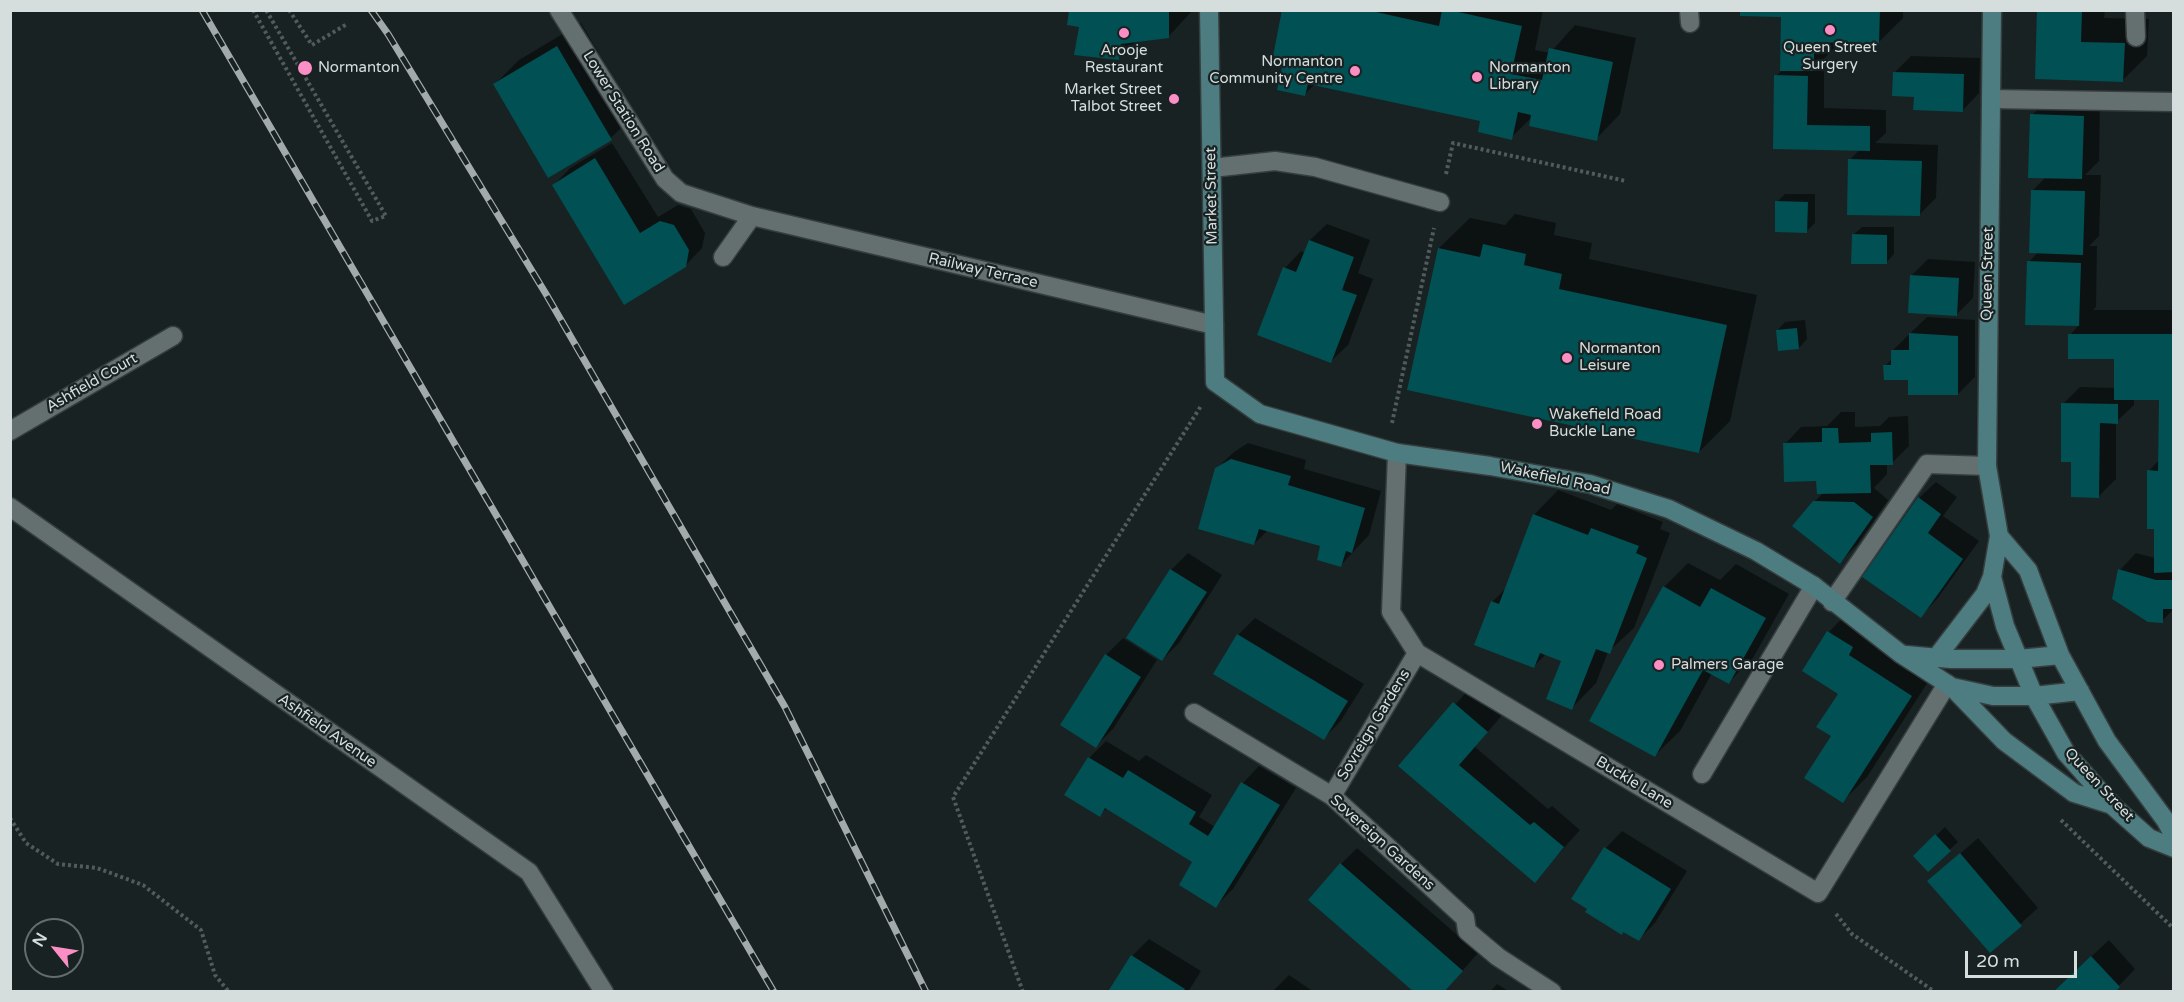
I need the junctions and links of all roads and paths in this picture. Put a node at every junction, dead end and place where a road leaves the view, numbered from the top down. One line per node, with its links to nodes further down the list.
1 (253, 10): 7 (path)
2 (289, 10): 8 (path)
3 (560, 10): 14 (street, Lower Station Road)
4 (1209, 10): 12 (street, Market Street)
5 (1992, 10): 10 (street, Queen Street)
6 (2135, 10): 9 (street)
7 (267, 11)
8 (347, 24)
9 (2136, 37)
10 (1990, 99): 11 (street); 23 (street, Queen Street)
11 (2174, 102)
12 (1212, 168): 15 (street); 18 (street, Market Street)
13 (1626, 181): 15 (path)
14 (698, 199): 16 (street, Railway Terrace)
15 (1440, 201): 22 (path)
16 (752, 216): 17 (street); 18 (street, Railway Terrace)
17 (723, 257)
18 (1214, 325): 20 (street, Market Street)
19 (173, 336): 21 (street, Ashfield Court)
20 (1215, 382): 22 (street, Wakefield Road); 49 (path)
21 (10, 431)
22 (1392, 451): 27 (street, Wakefield Road); 29 (street, Buckle Lane)
23 (1987, 466): 25 (street, Queen Street); 28 (street)
24 (10, 507): 48 (street, Ashfield Avenue)
25 (1998, 536): 26 (street, Queen Street); 31 (street, Queen Street)
26 (1992, 577): 32 (street); 33 (street, Queen Street)
27 (1814, 586): 28 (street, Wakefield Road); 38 (street)
28 (1832, 602): 30 (street, Wakefield Road)
29 (1417, 653): 39 (street, Sovreign Gardens); 45 (street, Buckle Lane)
30 (1901, 654): 32 (street); 34 (street, Wakefield Road)
31 (2060, 655): 33 (street); 35 (street, Queen Street)
32 (1936, 658): 33 (street)
33 (2019, 659): 36 (street, Queen Street)
34 (1950, 686): 36 (street, Wakefield Road); 40 (street, Wakefield Road); 45 (street)
35 (2080, 691): 36 (street, Wakefield Road); 43 (street, Queen Street)
36 (2034, 696): 40 (street, Queen Street)
37 (1194, 713): 39 (street, Sovereign Gardens)
38 (1702, 774)
39 (1332, 796): 50 (street, Sovereign Gardens)
40 (2113, 806): 44 (street, Queen Street)
41 (2058, 817): 46 (path)
42 (10, 818): 47 (path)
43 (2174, 836)
44 (2174, 848)
45 (1818, 893): 51 (path)
46 (2174, 929)
47 (229, 992)
48 (604, 992)
49 (1023, 992)
50 (1551, 992)
51 (1935, 992)

